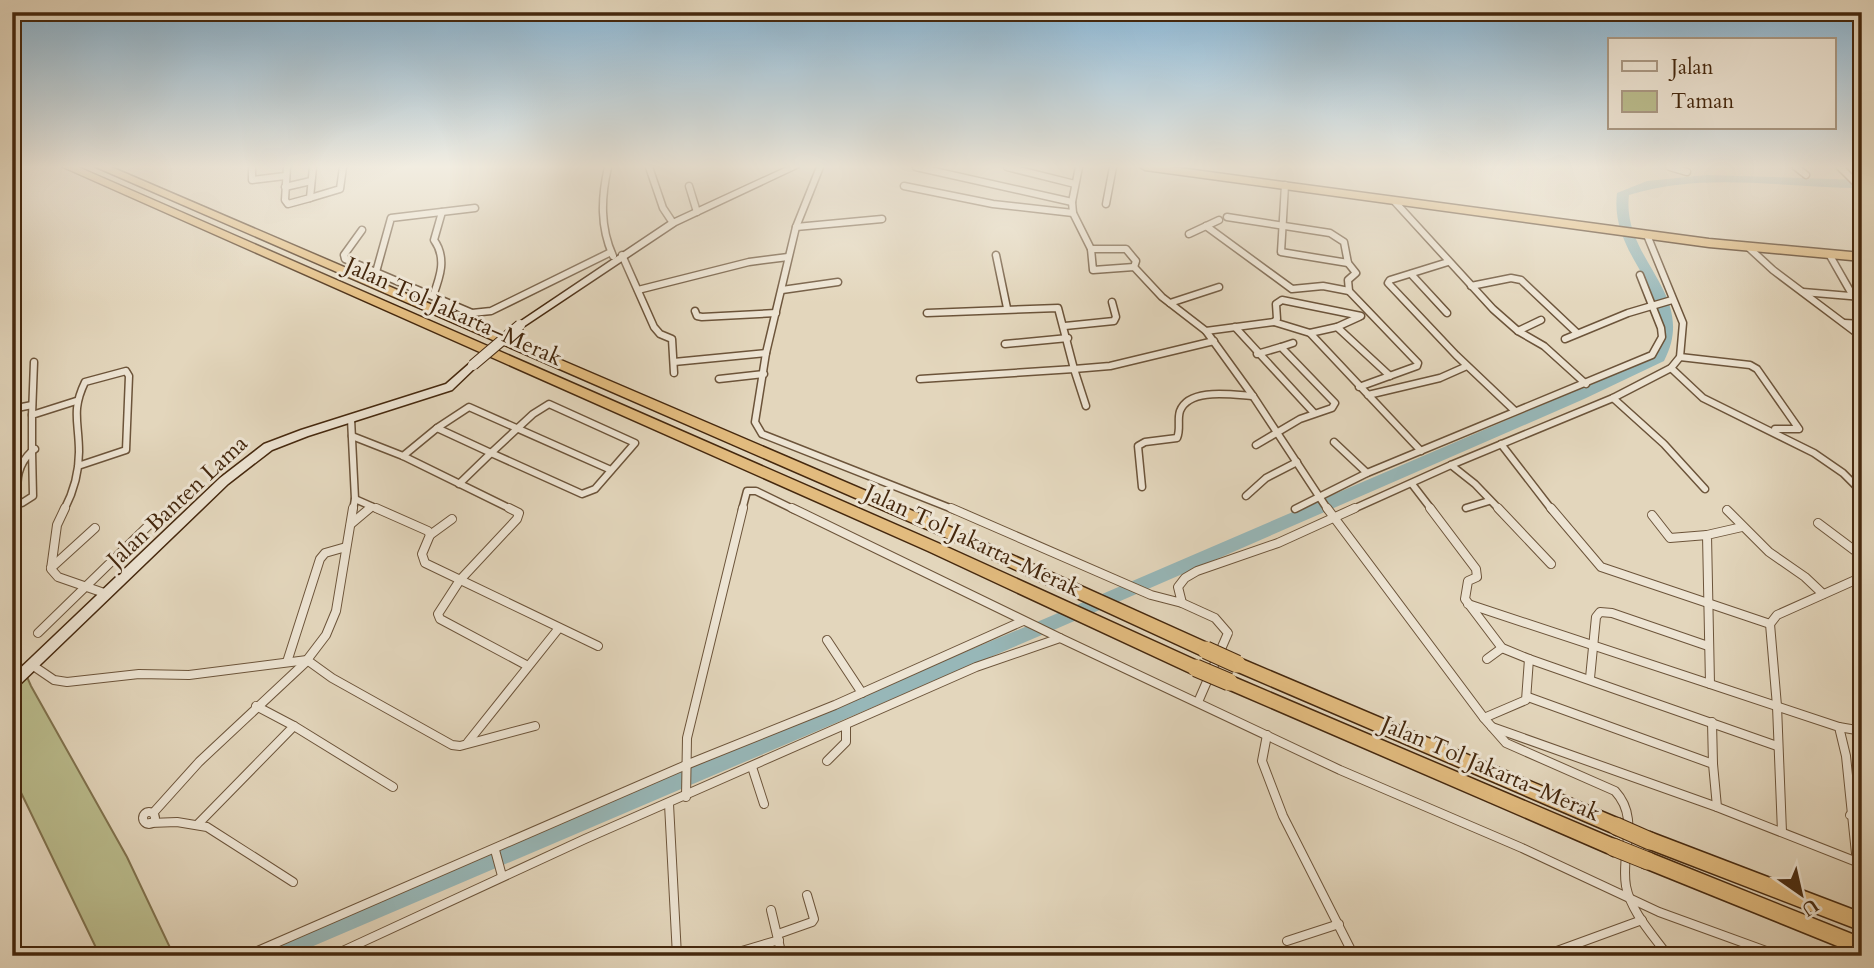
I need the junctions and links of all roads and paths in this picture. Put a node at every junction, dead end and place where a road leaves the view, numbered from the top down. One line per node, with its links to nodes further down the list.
1 (171, 212): 216 (highway, Jalan Tol Jakarta–Merak, bridge)
2 (206, 212): 212 (highway, Jalan Tol Jakarta–Merak, bridge)
3 (441, 212): 35 (street)
4 (442, 212): 46 (street)
5 (603, 212): 28 (street)
6 (666, 212): 17 (street)
7 (697, 212): 17 (main road, Jalan Banten Lama)
8 (802, 212): 20 (street)
9 (1066, 212): 13 (street)
10 (1282, 212): 18 (street)
11 (1404, 212): 31 (street)
12 (1472, 212): 23 (highway)
13 (1073, 213): 25 (street)
14 (1227, 217): 18 (street)
15 (882, 219): 20 (street)
16 (1219, 220): 19 (street)
17 (673, 223): 28 (main road, Jalan Banten Lama)
18 (1281, 223): 32 (street); 32 (street)
19 (1206, 226): 22 (street); 44 (street)
20 (796, 227): 29 (street)
21 (362, 230): 35 (street)
22 (1189, 234)
23 (1646, 235): 24 (highway); 49 (street)
24 (1748, 247): 26 (highway); 45 (street)
25 (1091, 249): 33 (street); 34 (street)
26 (1829, 254): 30 (highway); 47 (street)
27 (996, 255): 53 (street)
28 (616, 256): 42 (street); 46 (street); 103 (main road, Jalan Banten Lama, bridge)
29 (788, 257): 42 (street); 43 (street)
30 (1862, 257)
31 (1448, 262): 36 (street); 40 (street)
32 (1348, 263): 44 (street)
33 (1134, 267): 34 (street); 51 (street)
34 (1093, 270): 38 (street)
35 (376, 272): 46 (street)
36 (1411, 274): 57 (street); 83 (street)
37 (1640, 275): 52 (street)
38 (1095, 279)
39 (838, 282): 43 (street)
40 (1471, 286): 68 (street); 69 (street)
41 (1219, 287): 51 (street)
42 (638, 290): 82 (street)
43 (782, 290): 55 (street)
44 (1349, 291): 58 (street)
45 (1802, 292): 47 (street); 62 (street)
46 (433, 296)
47 (1853, 296): 48 (street)
48 (1862, 297)
49 (1670, 301): 52 (street); 80 (street)
50 (1112, 302): 64 (street)
51 (1170, 303): 67 (street)
52 (1657, 306): 69 (street); 91 (street)
53 (1007, 308): 56 (street); 64 (street)
54 (695, 311): 55 (street)
55 (776, 313): 78 (street)
56 (927, 313)
57 (1447, 313)
58 (1370, 314): 59 (street); 88 (street)
59 (1361, 316): 61 (street); 66 (street)
60 (1542, 320): 68 (street)
61 (1274, 322): 65 (street); 70 (street)
62 (1843, 323): 63 (street); 71 (street)
63 (1862, 324)
64 (1065, 326): 72 (street)
65 (1235, 327): 67 (street); 79 (street)
66 (1337, 327): 70 (street); 88 (street)
67 (1206, 331): 74 (street)
68 (1518, 331): 91 (street)
69 (1577, 332): 73 (street)
70 (1310, 333): 92 (street)
71 (1862, 337)
72 (1068, 338): 76 (street); 85 (street)
73 (1564, 339)
74 (1214, 341): 85 (street); 94 (street)
75 (1293, 342): 77 (street)
76 (1004, 344)
77 (1281, 346): 79 (street); 101 (street)
78 (766, 353): 82 (street); 87 (street)
79 (1257, 354): 101 (street)
80 (1680, 357): 84 (street); 106 (street)
81 (34, 362): 97 (street)
82 (674, 362): 86 (street)
83 (1467, 366): 93 (street); 100 (street)
84 (1671, 368): 95 (street); 106 (street)
85 (1074, 369): 90 (street); 98 (street)
86 (674, 373)
87 (764, 374): 89 (street); 154 (street)
88 (1390, 376): 92 (street)
89 (719, 379)
90 (920, 379)
91 (1586, 384): 100 (street)
92 (1359, 387): 93 (street)
93 (1368, 395): 113 (street)
94 (1253, 396): 107 (street); 123 (street)
95 (1613, 398): 110 (street); 124 (street)
96 (76, 401): 102 (street); 118 (street); 118 (street)
97 (32, 405): 99 (street); 102 (street)
98 (1086, 406)
99 (12, 409)
100 (1515, 411): 113 (street)
101 (1314, 413): 107 (street)
102 (32, 415): 112 (street)
103 (351, 419): 108 (street); 151 (main road, Jalan Banten Lama)
104 (517, 427): 105 (street); 114 (street); 119 (street); 119 (street)
105 (437, 428): 114 (street); 115 (street)
106 (1765, 428): 125 (street)
107 (1277, 435): 111 (street); 116 (street)
108 (352, 436): 115 (street); 127 (street)
109 (1334, 442): 120 (street)
110 (1502, 444): 117 (street); 153 (street)
111 (1256, 445)
112 (34, 449): 112 (street)
113 (1422, 451): 120 (street)
114 (491, 454): 119 (street); 121 (street)
115 (403, 456): 121 (street)
116 (1297, 462): 126 (street); 128 (street)
117 (1451, 465): 122 (street); 129 (street)
118 (78, 466): 147 (street)
119 (611, 470)
120 (1367, 473): 128 (street)
121 (459, 484): 149 (street)
122 (1412, 484): 134 (street); 155 (street)
123 (1142, 487)
124 (1704, 489)
125 (1862, 492)
126 (1246, 496)
127 (355, 499): 130 (street); 139 (street)
128 (1320, 499): 132 (street); 134 (street)
129 (1489, 501): 131 (street); 146 (street)
130 (372, 507): 139 (street); 142 (street)
131 (1466, 508)
132 (1295, 509)
133 (1727, 510): 140 (street)
134 (1333, 515): 154 (street); 180 (street)
135 (1652, 515): 143 (street)
136 (452, 519): 142 (street)
137 (1818, 523): 145 (street)
138 (149, 525): 150 (street)
139 (350, 525): 144 (street)
140 (1742, 527): 143 (street); 152 (street)
141 (95, 528): 147 (street)
142 (430, 535): 149 (street)
143 (1707, 535): 153 (street)
144 (346, 547): 168 (street); 169 (street)
145 (1862, 556)
146 (1551, 564)
147 (51, 569): 150 (street)
148 (1862, 577): 152 (street)
149 (460, 580): 158 (street); 171 (street)
150 (87, 587): 151 (street); 159 (street)
151 (107, 594): 170 (main road, Jalan Banten Lama)
152 (1823, 594): 157 (street)
153 (1707, 602): 157 (street); 164 (street)
154 (1182, 603): 177 (street)
155 (1468, 604): 162 (street); 165 (street)
156 (1028, 623): 160 (street); 175 (street); 193 (street)
157 (1770, 624): 179 (street)
158 (559, 628): 163 (street); 171 (street)
159 (38, 633)
160 (1057, 636): 177 (street); 184 (street)
161 (827, 640): 175 (street)
162 (1592, 643): 164 (street); 172 (street); 174 (street)
163 (598, 646)
164 (1708, 646): 174 (street)
165 (1502, 648): 166 (street); 167 (street)
166 (1487, 659)
167 (1530, 659): 172 (street); 176 (street)
168 (307, 660): 169 (street); 178 (street); 189 (street)
169 (287, 662): 170 (street)
170 (32, 665): 173 (main road, Jalan Banten Lama)
171 (528, 666): 189 (street)
172 (1590, 678): 181 (street)
173 (12, 684)
174 (1710, 684): 179 (street)
175 (862, 693): 193 (street)
176 (1528, 697): 180 (street); 192 (street)
177 (1198, 702): 188 (street)
178 (256, 706): 182 (street); 202 (street)
179 (1777, 706): 186 (street); 190 (street)
180 (1485, 718): 185 (street)
181 (1712, 722): 190 (street); 192 (street)
182 (294, 726): 195 (street); 202 (street)
183 (534, 726): 189 (street)
184 (846, 727): 191 (street); 194 (street)
185 (1492, 727): 199 (street); 209 (street)
186 (1839, 727): 187 (street); 200 (street)
187 (1862, 731)
188 (1267, 735): 209 (street); 213 (street)
189 (467, 743)
190 (1777, 746): 203 (street)
191 (827, 761)
192 (1713, 764): 199 (street)
193 (686, 765): 196 (street); 204 (street)
194 (752, 766): 196 (street); 198 (street)
195 (393, 787)
196 (686, 794): 197 (street)
197 (669, 804): 206 (street); 220 (street)
198 (764, 804)
199 (1717, 807): 203 (street)
200 (1850, 815): 201 (street); 205 (street)
201 (1862, 819)
202 (198, 824): 207 (street)
203 (1782, 832): 205 (street)
204 (495, 852): 206 (street); 218 (street)
205 (1859, 864)
206 (501, 873): 219 (street)
207 (293, 882)
208 (807, 895): 214 (street)
209 (1630, 898): 211 (street); 225 (street)
210 (771, 910): 214 (street)
211 (1642, 920): 217 (street); 224 (street)
212 (1862, 922)
213 (1339, 924): 215 (street); 223 (street)
214 (778, 937): 221 (street); 222 (street)
215 (1287, 940)
216 (1862, 947)
217 (1557, 951)
218 (246, 956)
219 (332, 956)
220 (677, 956)
221 (725, 956)
222 (782, 956)
223 (1354, 956)
224 (1668, 956)
225 (1780, 956)

